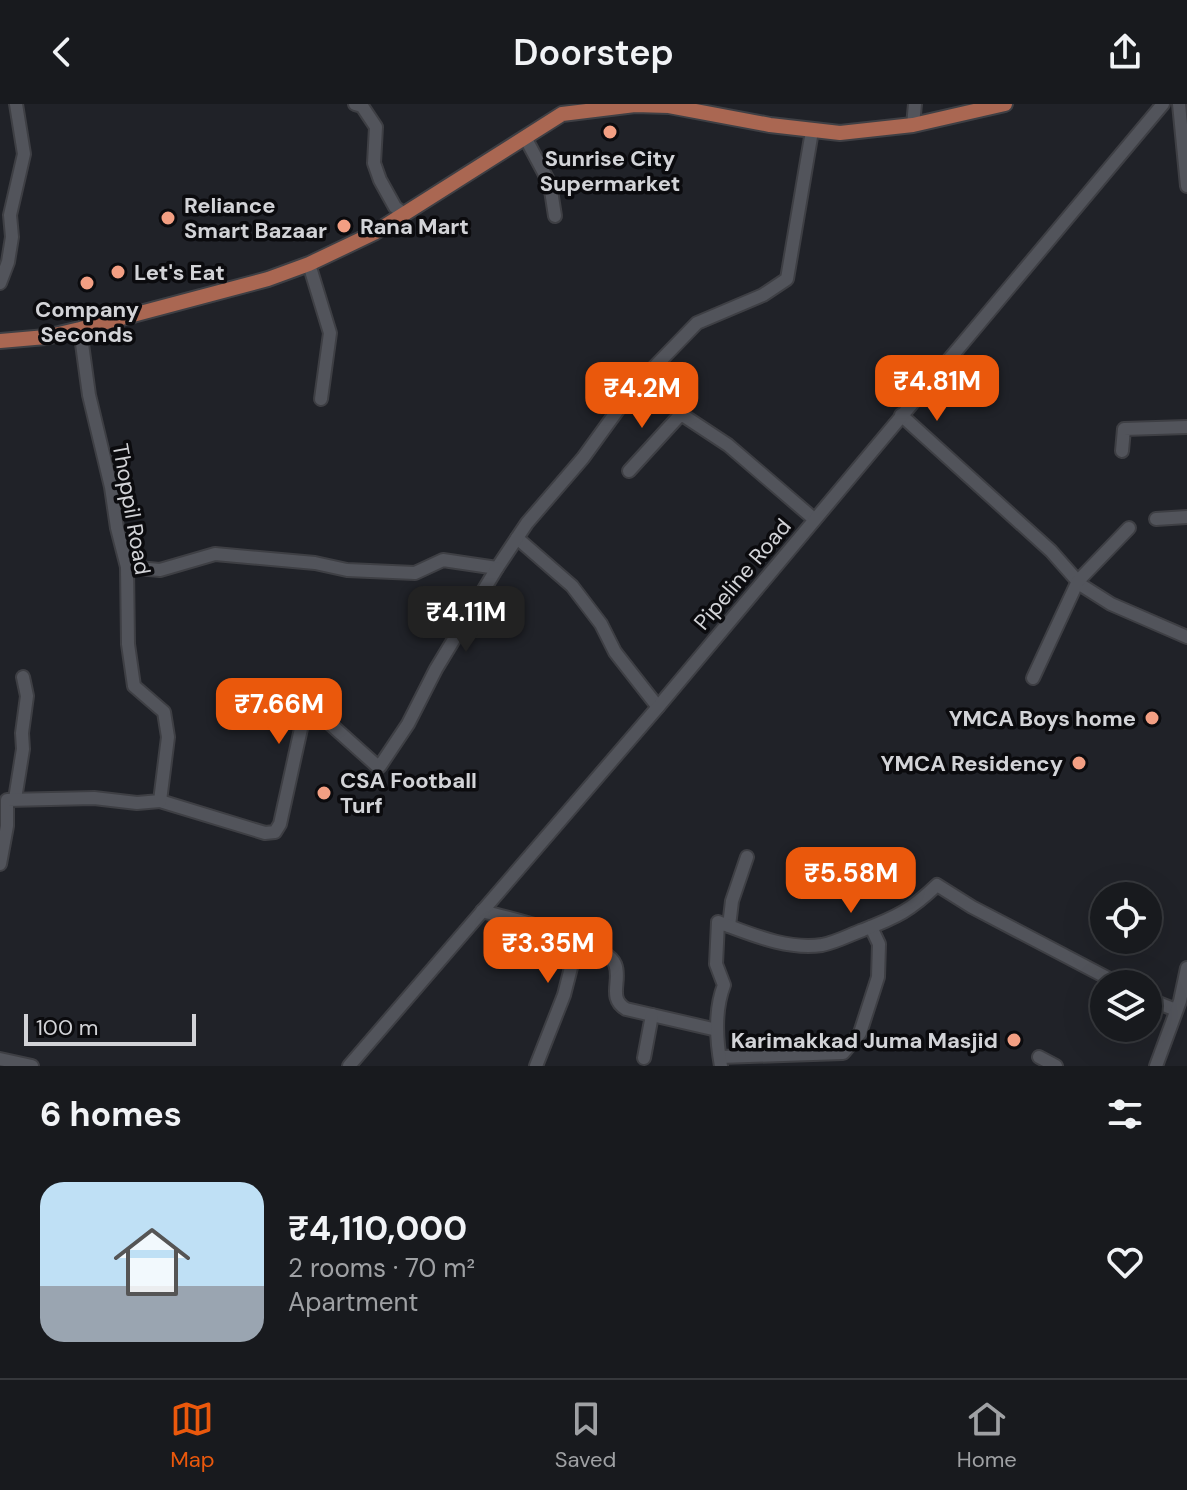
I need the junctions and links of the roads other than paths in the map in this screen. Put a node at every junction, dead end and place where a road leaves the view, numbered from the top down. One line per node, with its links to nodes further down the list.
1 (16, 104): 8 (street); 17 (street)
2 (355, 104): 14 (street)
3 (915, 104): 10 (street)
4 (1005, 104): 10 (main road)
5 (1163, 104): 21 (street, Pipeline Road)
6 (1179, 104): 13 (street)
7 (669, 105): 9 (main road); 11 (main road)
8 (0, 106)
9 (570, 108): 12 (main road)
10 (913, 125): 11 (main road)
11 (812, 131): 29 (street)
12 (526, 139): 14 (main road); 15 (street)
13 (1187, 186)
14 (404, 214): 16 (main road)
15 (555, 216)
16 (309, 264): 18 (main road); 20 (street)
17 (0, 283)
18 (80, 329): 19 (main road); 30 (street, Thoppil Road)
19 (0, 341)
20 (321, 399)
21 (901, 415): 26 (street, Pipeline Road); 32 (street)
22 (1187, 427): 23 (street)
23 (1122, 451)
24 (629, 471): 26 (street)
25 (1187, 517): 27 (street)
26 (814, 519): 36 (street, Pipeline Road)
27 (1156, 519)
28 (1129, 528): 32 (street)
29 (517, 538): 31 (street); 36 (street)
30 (127, 567): 31 (street); 38 (street, Thoppil Road)
31 (497, 568): 38 (street)
32 (1078, 581): 33 (street); 35 (street)
33 (1187, 637)
34 (23, 677): 37 (street)
35 (1033, 678)
36 (658, 707): 42 (street, Pipeline Road)
37 (15, 799): 38 (street); 39 (street)
38 (160, 801)
39 (3, 826): 41 (street)
40 (747, 857): 43 (street)
41 (0, 864)
42 (482, 911): 45 (street); 56 (street, Pipeline Road)
43 (729, 926): 44 (street); 50 (street)
44 (871, 927): 47 (street); 54 (street)
45 (578, 940): 49 (street); 57 (street)
46 (1187, 968): 48 (street)
47 (1092, 970)
48 (1181, 1004): 59 (street)
49 (652, 1015): 50 (street); 52 (street)
50 (717, 1030): 54 (street)
51 (1039, 1057): 58 (street)
52 (644, 1058)
53 (0, 1059): 55 (street)
54 (720, 1062)
55 (32, 1066)
56 (349, 1066)
57 (536, 1066)
58 (1056, 1066)
59 (1156, 1066)

